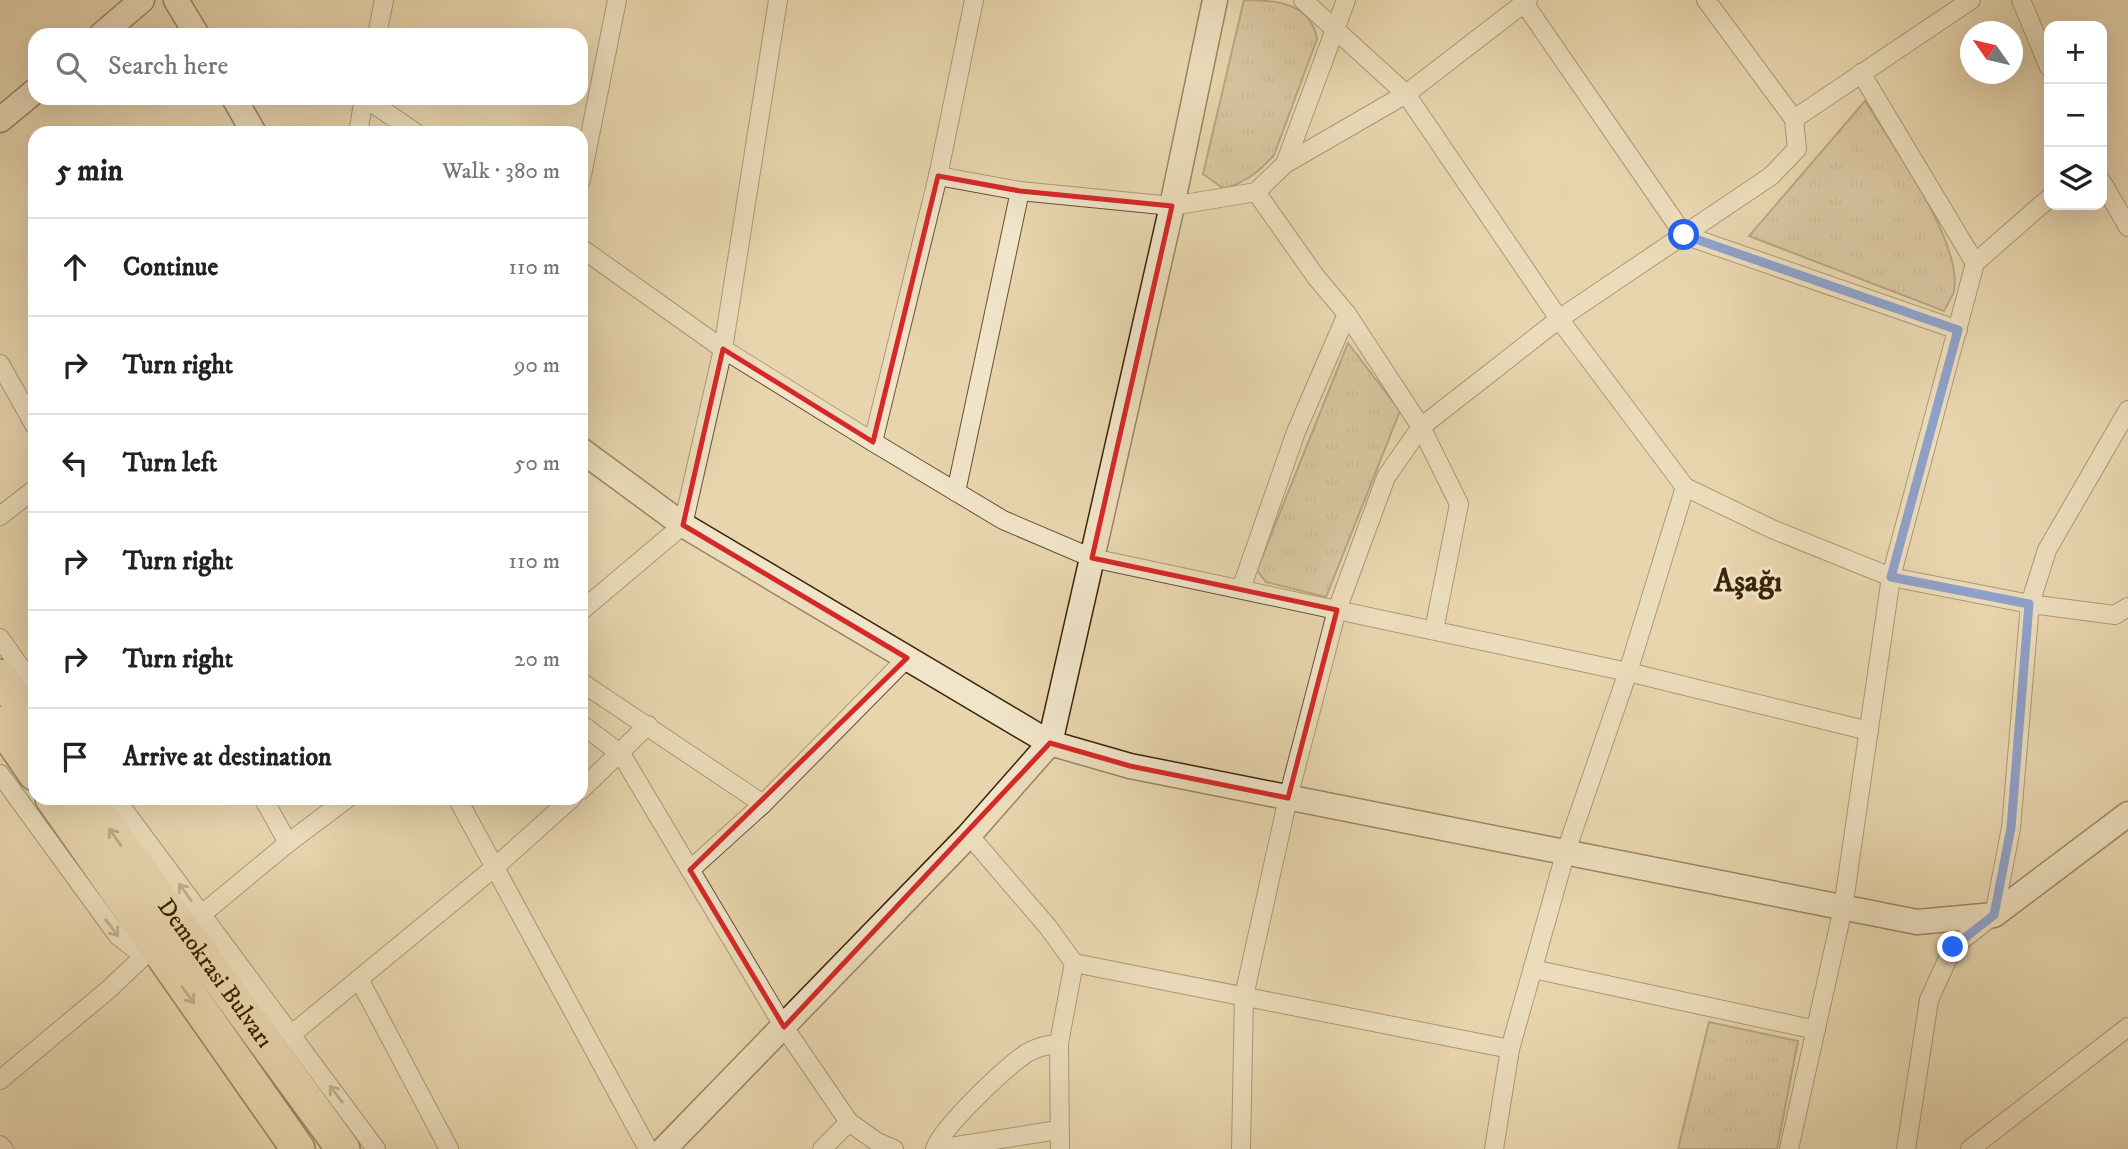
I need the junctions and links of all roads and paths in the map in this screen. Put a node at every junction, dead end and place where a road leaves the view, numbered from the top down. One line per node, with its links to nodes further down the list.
1 (142, 0): 14 (street)
2 (176, 0): 15 (street)
3 (384, 0): 16 (street)
4 (617, 0): 20 (street)
5 (778, 0): 46 (street)
6 (974, 0): 33 (street)
7 (1215, 0): 38 (street)
8 (1303, 0): 17 (street)
9 (1346, 0): 17 (street)
10 (1706, 0): 26 (street)
11 (1971, 0): 19 (street)
12 (2021, 0): 18 (street)
13 (1526, 1): 21 (street); 40 (street)
14 (109, 28)
15 (193, 28)
16 (378, 28)
17 (1335, 28): 21 (street); 32 (street)
18 (2044, 55)
19 (1861, 73): 26 (street); 42 (street)
20 (590, 90): 31 (street)
21 (1406, 94): 32 (street); 44 (street)
22 (28, 96): 27 (street)
23 (238, 105): 28 (street)
24 (364, 105): 29 (street)
25 (375, 105): 30 (street)
26 (1794, 118): 40 (street)
27 (0, 120)
28 (250, 126)
29 (359, 126)
30 (406, 126)
31 (586, 126)
32 (1285, 164): 36 (street)
33 (938, 176): 34 (street); 51 (street)
34 (1020, 191): 38 (street); 54 (street)
35 (2107, 191): 39 (street)
36 (1256, 192): 38 (street); 43 (street)
37 (2044, 202): 42 (street)
38 (1172, 206): 58 (street)
39 (2128, 227)
40 (1684, 235): 44 (street); 45 (street)
41 (588, 253): 46 (street)
42 (1975, 263): 45 (street)
43 (1347, 314): 50 (street); 60 (street)
44 (1559, 319): 50 (street); 53 (street)
45 (1958, 330): 59 (street)
46 (723, 349): 51 (street); 57 (street)
47 (0, 364): 49 (street)
48 (2128, 410): 61 (street)
49 (28, 414)
50 (1421, 427): 64 (street); 65 (street)
51 (873, 442): 54 (street)
52 (588, 455): 57 (street)
53 (1685, 487): 59 (street); 68 (street)
54 (956, 492): 58 (street)
55 (28, 494): 56 (street)
56 (0, 516)
57 (683, 525): 62 (street); 67 (street)
58 (1092, 558): 60 (street); 77 (street)
59 (1891, 577): 61 (street); 76 (street)
60 (1241, 589): 64 (street)
61 (2029, 604): 63 (street); 99 (street)
62 (588, 605)
63 (2128, 607)
64 (1337, 610): 65 (street); 82 (street)
65 (1434, 630): 68 (street)
66 (0, 638): 70 (street)
67 (906, 658): 77 (street); 83 (street)
68 (1628, 672): 76 (street); 94 (street)
69 (0, 676): 72 (highway)
70 (28, 678)
71 (588, 686): 74 (street)
72 (28, 715)
73 (0, 723): 79 (highway)
74 (648, 725): 78 (street); 83 (street)
75 (588, 729): 78 (street)
76 (1868, 731): 97 (street)
77 (1050, 743): 82 (street); 92 (street)
78 (621, 754): 81 (street); 96 (street)
79 (28, 764)
80 (0, 774): 100 (street, one-way to 100)
81 (588, 784)
82 (1288, 798): 94 (street); 104 (street)
83 (763, 804): 96 (street)
84 (56, 805): 100 (highway, Demokrasi Bulvarı)
85 (92, 805): 117 (highway, Demokrasi Bulvarı, one-way to 85)
86 (121, 805): 98 (street, one-way to 86)
87 (267, 805): 93 (street)
88 (339, 805): 93 (street)
89 (461, 805): 95 (street)
90 (564, 805): 95 (street)
91 (2128, 814): 99 (street)
92 (969, 835): 101 (street); 105 (street)
93 (288, 843): 98 (street)
94 (1566, 851): 97 (street); 102 (street)
95 (495, 867): 103 (street); 120 (street)
96 (690, 870): 105 (street)
97 (1843, 908): 99 (street); 107 (street)
98 (201, 915): 108 (street)
99 (1994, 915): 129 (street)
100 (153, 956): 111 (street); 116 (highway, Demokrasi Bulvarı, one-way to 116)
101 (1074, 964): 104 (street); 109 (street)
102 (1533, 969): 107 (street); 110 (street)
103 (359, 979): 108 (street); 119 (street)
104 (1244, 996): 110 (street); 126 (street)
105 (784, 1027): 112 (street); 121 (street)
106 (2128, 1027): 130 (street)
107 (1816, 1030): 128 (street)
108 (292, 1034): 118 (street, one-way to 108)
109 (1059, 1043): 113 (street); 124 (street)
110 (1510, 1049): 127 (street)
111 (0, 1080)
112 (849, 1122): 122 (street); 123 (street)
113 (1059, 1130): 124 (street); 125 (street)
114 (0, 1145): 115 (street)
115 (4, 1149)
116 (298, 1149)
117 (343, 1149)
118 (376, 1149)
119 (449, 1149)
120 (648, 1149)
121 (664, 1149)
122 (822, 1149)
123 (894, 1149)
124 (936, 1149)
125 (1060, 1149)
126 (1241, 1149)
127 (1494, 1149)
128 (1789, 1149)
129 (1906, 1149)
130 (1970, 1149)

